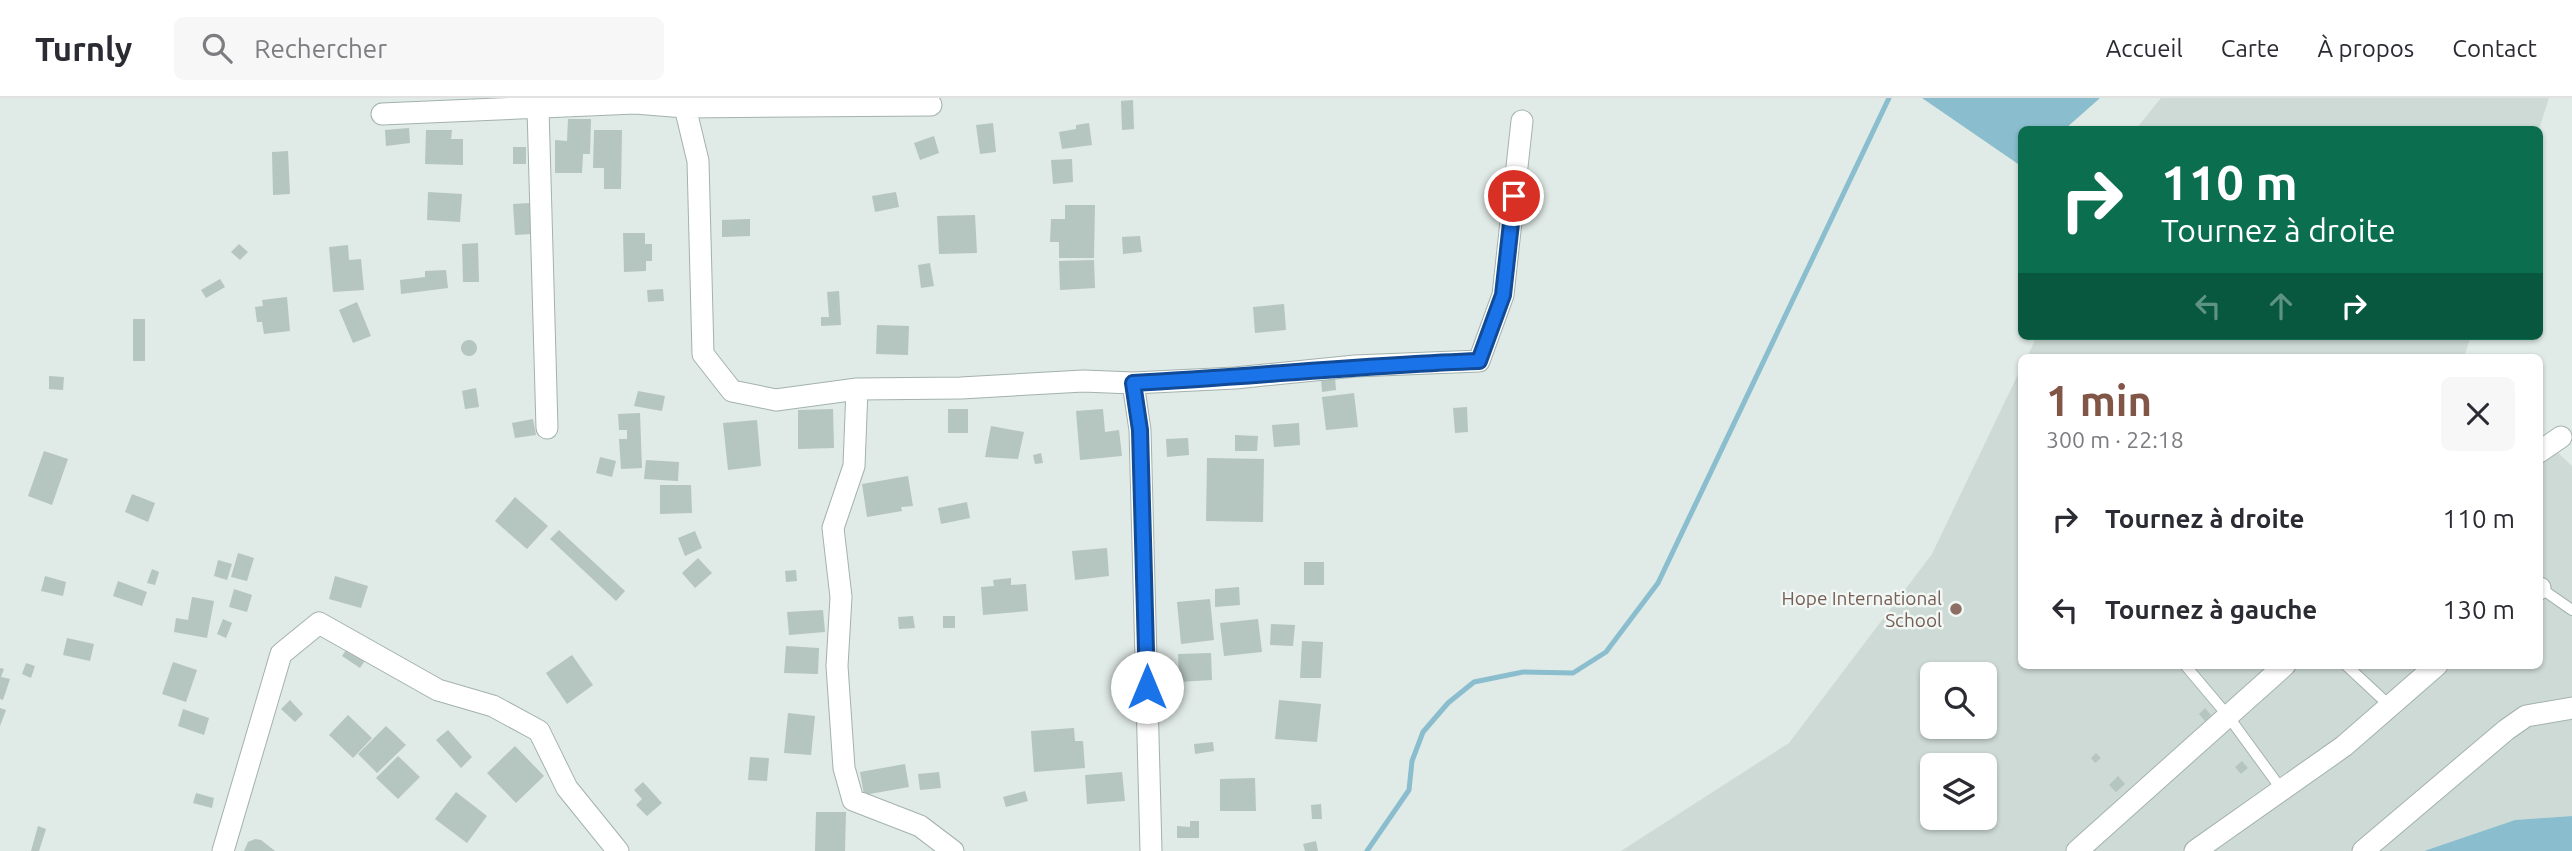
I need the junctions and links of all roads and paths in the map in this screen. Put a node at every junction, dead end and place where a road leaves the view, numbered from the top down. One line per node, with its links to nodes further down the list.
1 (685, 102): 2 (street); 3 (street); 7 (street)
2 (931, 105)
3 (538, 108): 4 (street); 8 (street)
4 (382, 114)
5 (1522, 121): 6 (street)
6 (1133, 383): 7 (street); 24 (street)
7 (857, 389): 23 (street)
8 (547, 428)
9 (2561, 437): 10 (street)
10 (2543, 449)
11 (2543, 590): 12 (lane)
12 (2572, 610)
13 (2188, 669): 19 (lane)
14 (2281, 669): 19 (street)
15 (2350, 669): 17 (lane)
16 (2433, 669): 17 (street)
17 (2391, 707): 20 (street)
18 (2572, 708): 27 (street)
19 (2228, 716): 20 (lane); 25 (street)
20 (2282, 790): 26 (street)
21 (223, 851): 22 (street)
22 (618, 851)
23 (953, 851)
24 (1151, 851)
25 (2077, 851)
26 (2195, 851)
27 (2363, 851)

